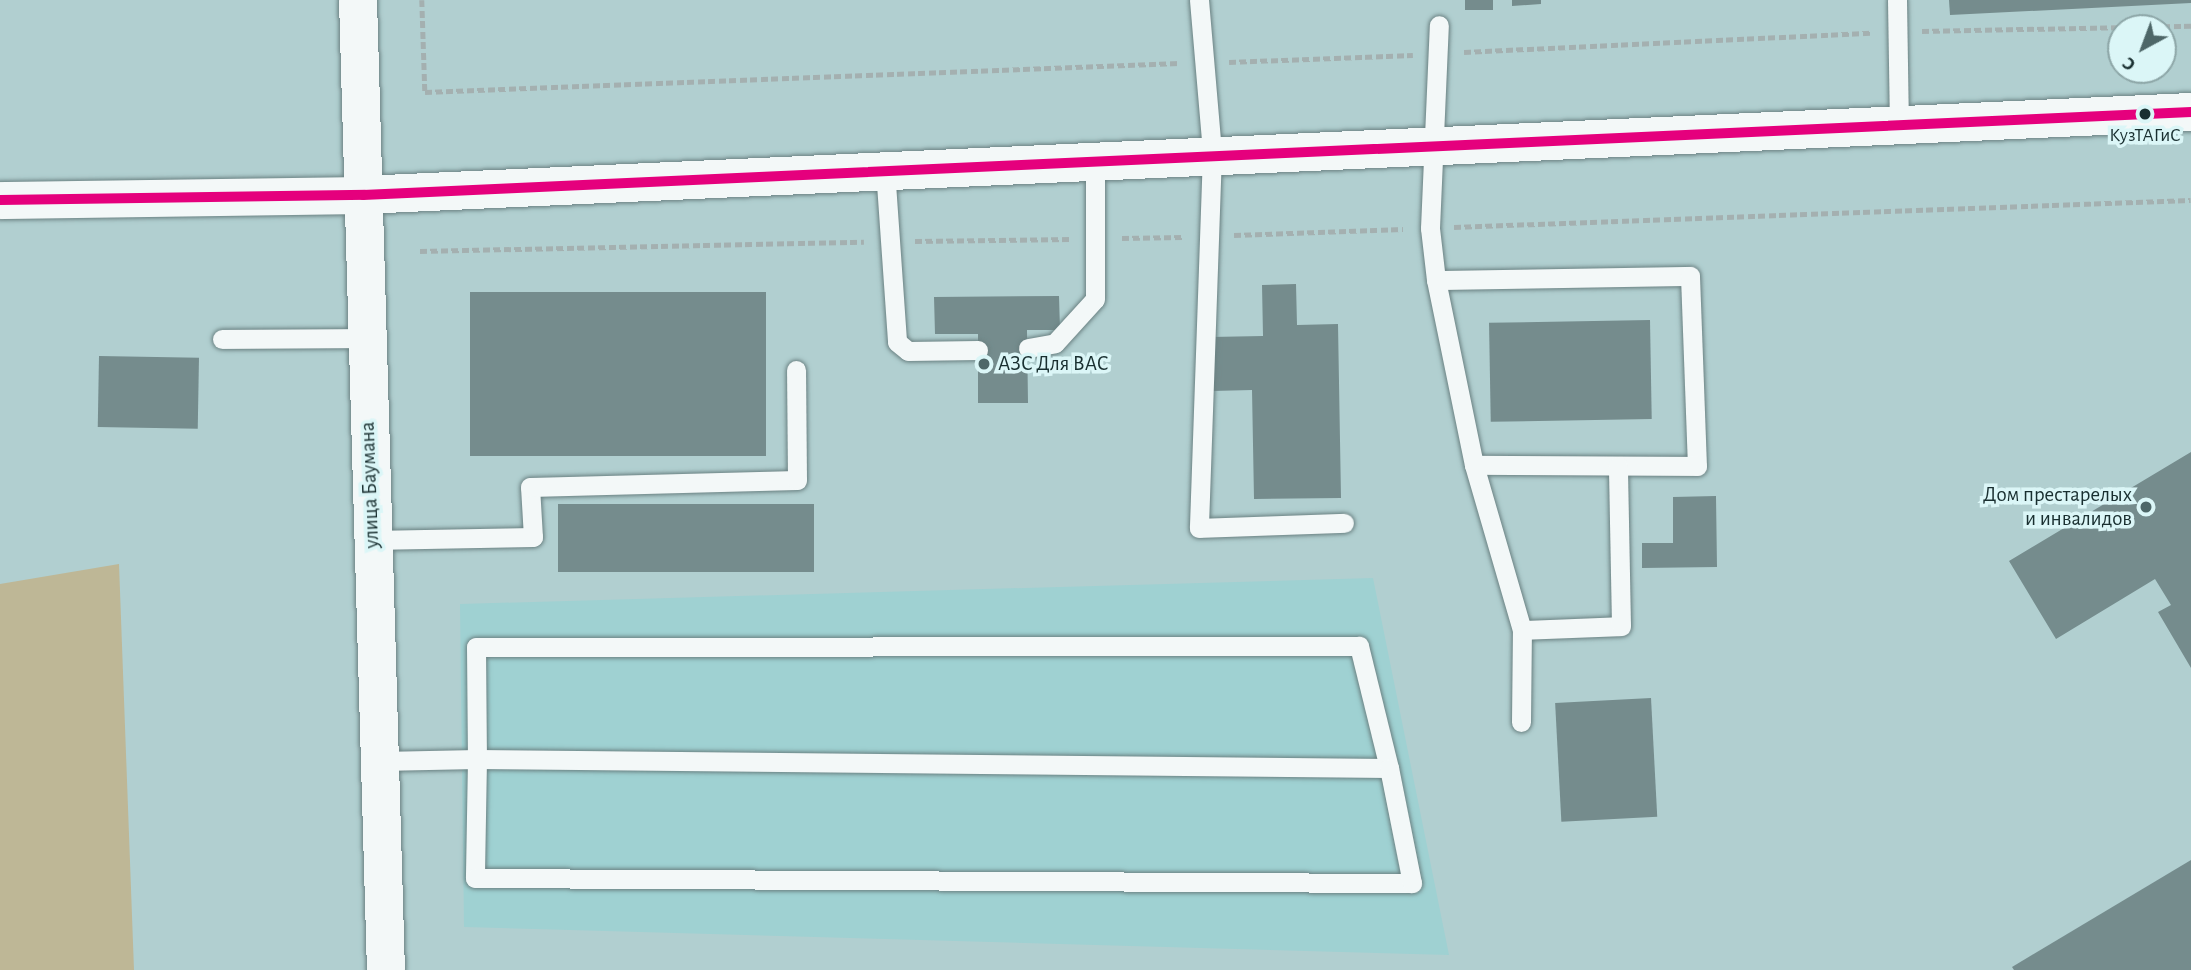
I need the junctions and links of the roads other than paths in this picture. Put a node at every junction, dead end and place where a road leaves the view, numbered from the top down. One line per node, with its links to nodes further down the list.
1 (358, 0): 11 (street, улица Баумана)
2 (1199, 0): 8 (lane)
3 (1897, 0): 6 (lane)
4 (1439, 25): 7 (lane)
5 (2191, 112): 6 (street)
6 (1899, 130): 7 (street)
7 (1432, 146): 8 (street); 13 (lane)
8 (1212, 153): 9 (street); 21 (lane)
9 (1095, 158): 10 (street); 16 (lane)
10 (885, 169): 11 (street); 17 (lane)
11 (363, 195): 12 (street); 14 (street, улица Баумана)
12 (0, 200)
13 (1436, 280): 19 (lane); 20 (lane)
14 (366, 338): 15 (lane); 22 (street, улица Баумана)
15 (222, 339)
16 (1028, 348)
17 (978, 350)
18 (796, 370): 22 (lane)
19 (1474, 465): 20 (lane); 23 (lane)
20 (1618, 466): 23 (lane)
21 (1344, 523)
22 (371, 540): 26 (street, улица Баумана)
23 (1522, 630): 24 (lane)
24 (1521, 722)
25 (477, 760): 26 (lane); 27 (lane); 27 (lane); 27 (lane)
26 (380, 761): 28 (street, улица Баумана)
27 (1389, 768)
28 (386, 970)

